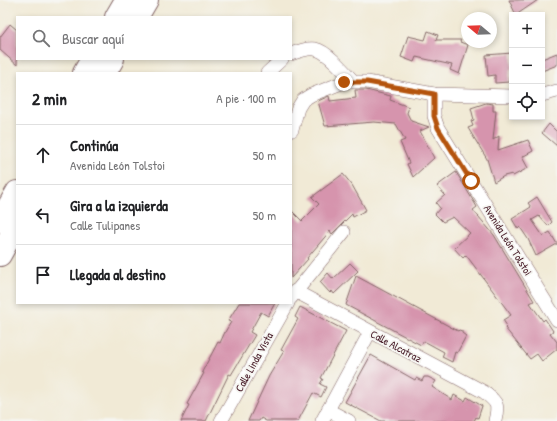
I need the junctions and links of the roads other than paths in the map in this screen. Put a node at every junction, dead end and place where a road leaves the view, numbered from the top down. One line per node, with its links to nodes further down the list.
1 (126, 0): 3 (highway)
2 (147, 0): 4 (highway)
3 (117, 16)
4 (138, 16)
5 (292, 54): 12 (street)
6 (91, 60): 9 (highway)
7 (112, 60): 10 (highway)
8 (281, 60): 11 (street)
9 (85, 72)
10 (106, 72)
11 (268, 72)
12 (353, 81): 14 (street); 17 (street)
13 (557, 91): 15 (street)
14 (434, 94): 16 (street); 25 (street, Avenida León Tolstoi)
15 (545, 95)
16 (509, 96)
17 (292, 130)
18 (16, 194): 19 (highway)
19 (0, 221)
20 (16, 226): 22 (highway)
21 (344, 232): 23 (street)
22 (0, 255)
23 (293, 294): 26 (street, Calle Alcatraz)
24 (287, 304): 28 (street, Calle Linda Vista)
25 (557, 320)
26 (370, 332): 27 (street); 30 (street, Calle Alcatraz)
27 (325, 415): 29 (street)
28 (221, 421)
29 (349, 421)
30 (495, 421)

